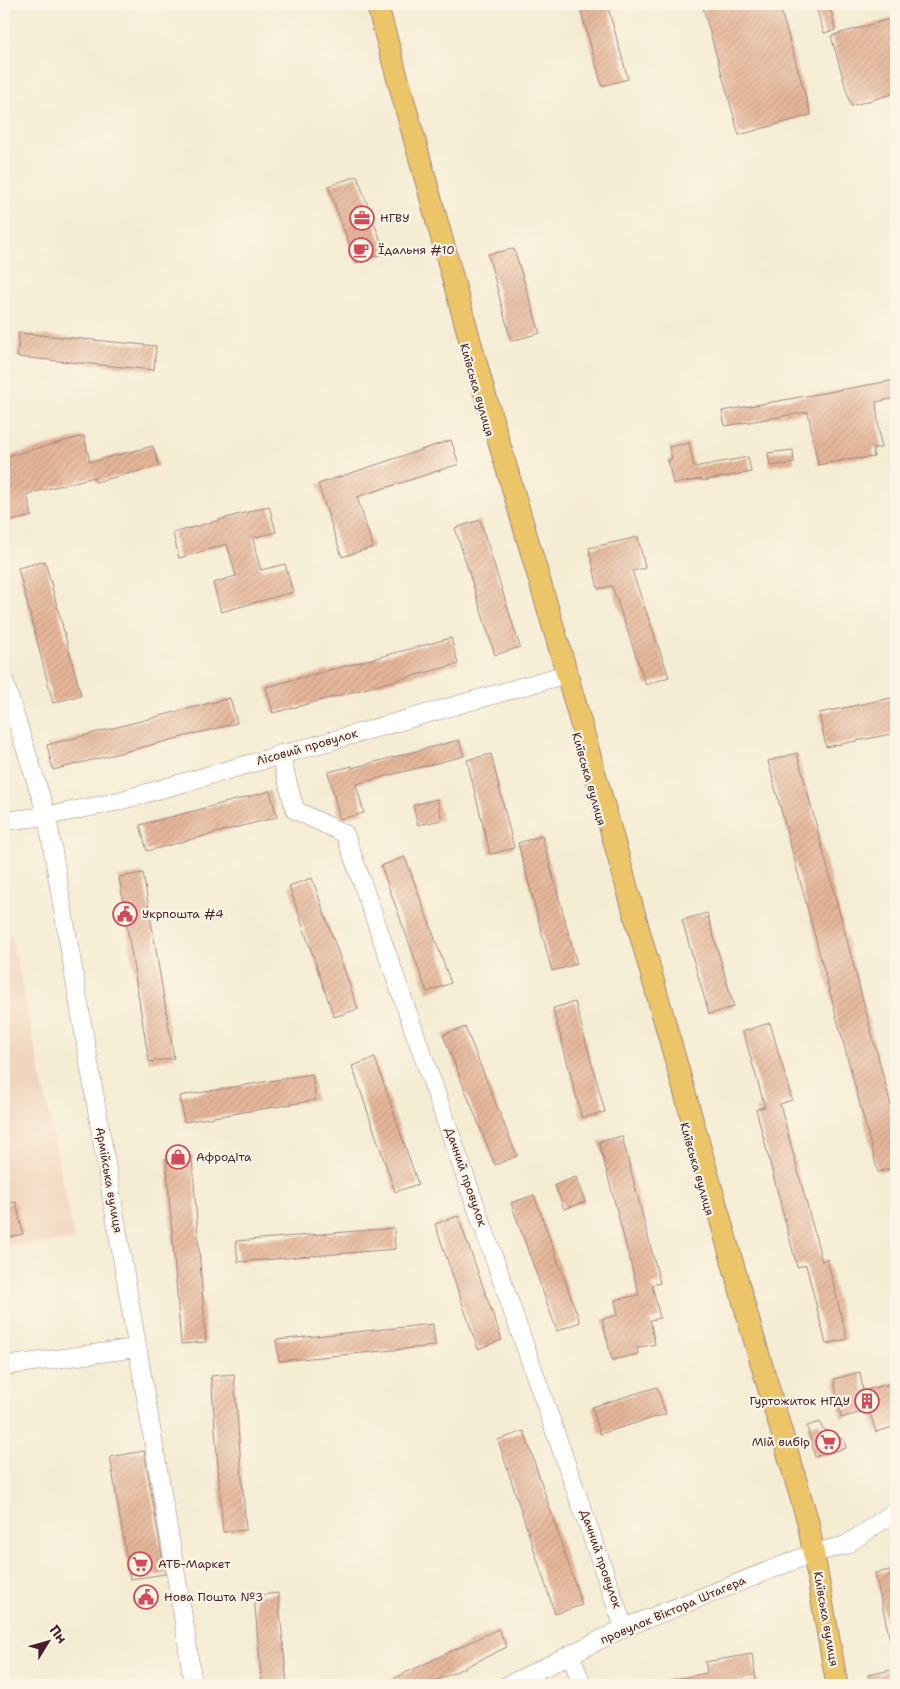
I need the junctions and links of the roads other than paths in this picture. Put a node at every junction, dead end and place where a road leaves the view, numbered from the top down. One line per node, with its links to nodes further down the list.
1 (368, 4): 3 (main road, Київська вулиця)
2 (377, 4): 3 (main road, Київська вулиця)
3 (564, 674): 5 (street, Лісовий провулок); 11 (main road, Київська вулиця)
4 (4, 681): 6 (street, Армійська вулиця)
5 (280, 754): 6 (street, Лісовий провулок); 12 (street, Дачний провулок)
6 (47, 816): 7 (street, Лісовий провулок); 8 (street, Армійська вулиця)
7 (4, 820)
8 (137, 1348): 9 (street); 14 (street, Армійська вулиця)
9 (4, 1366)
10 (896, 1511): 11 (street, провулок Віктора Штагера)
11 (814, 1553): 12 (street, провулок Віктора Штагера); 17 (main road, Київська вулиця)
12 (624, 1628): 13 (street, провулок Віктора Штагера)
13 (571, 1655): 15 (street, провулок Віктора Штагера); 16 (street)
14 (193, 1685)
15 (508, 1685)
16 (582, 1685)
17 (837, 1685)

